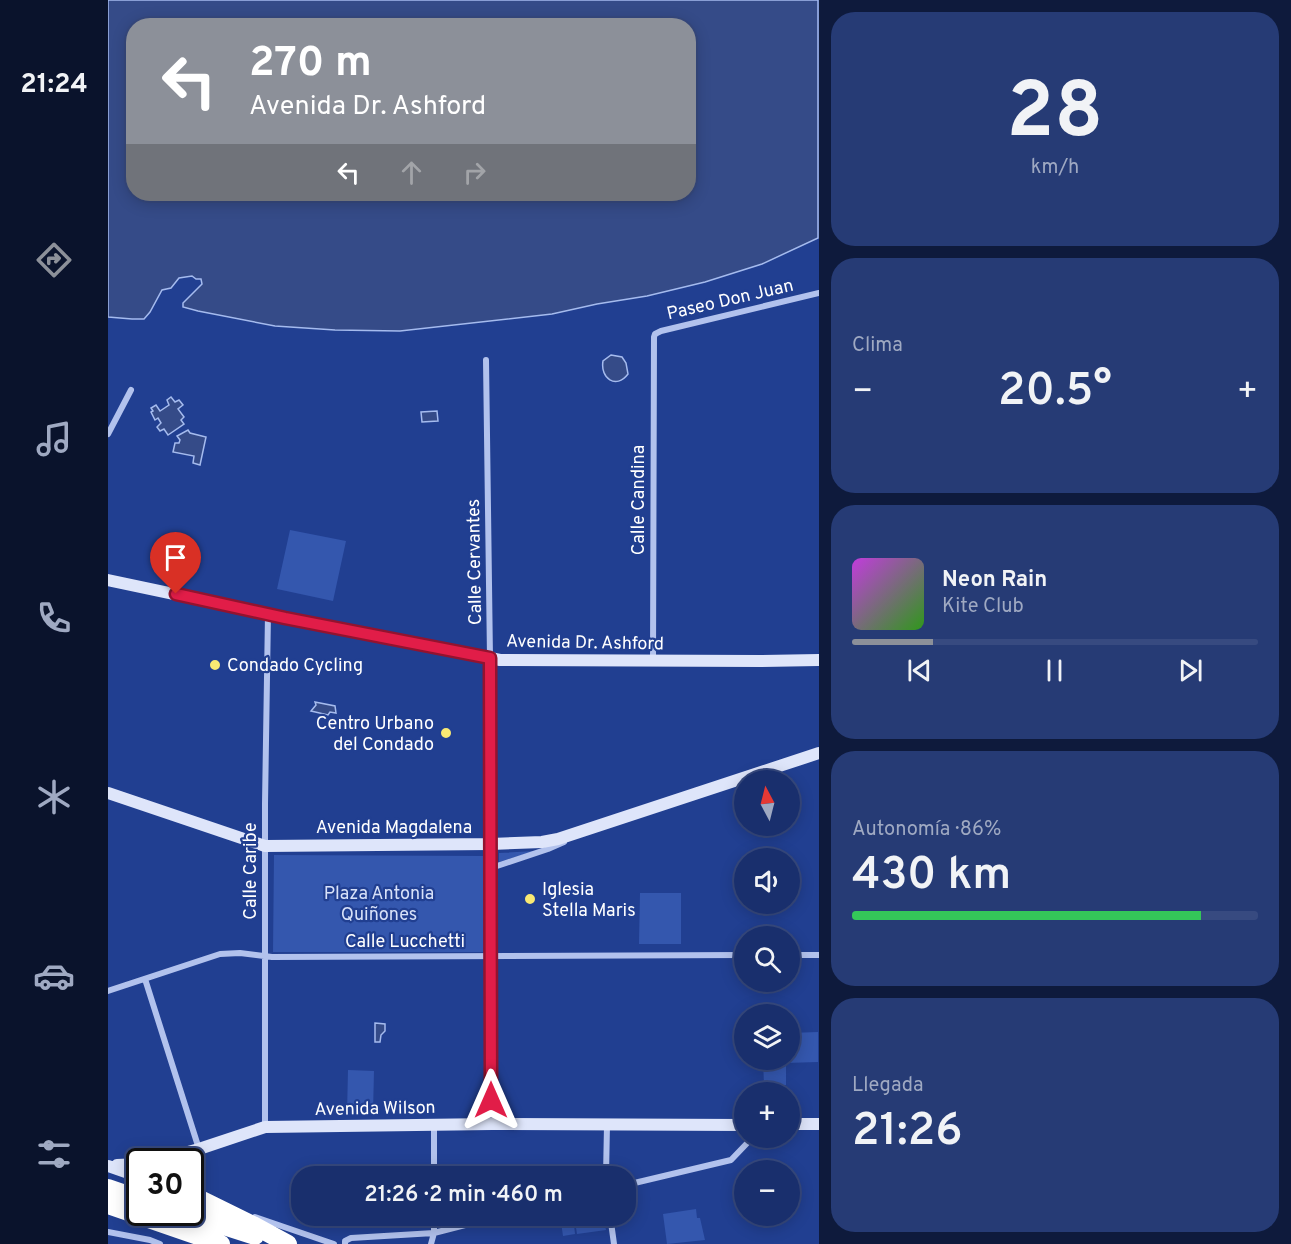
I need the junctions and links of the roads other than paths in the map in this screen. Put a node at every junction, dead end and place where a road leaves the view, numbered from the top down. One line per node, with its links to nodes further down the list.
1 (819, 293): 2 (street, Paseo Don Juan)
2 (653, 339): 10 (street, Calle Candina)
3 (486, 360): 8 (street, Calle Cervantes)
4 (131, 390): 5 (street)
5 (108, 434)
6 (108, 580): 7 (street, Avenida Dr. Ashford)
7 (268, 614): 8 (street, Avenida Dr. Ashford); 15 (street, Calle Caribe)
8 (490, 658): 10 (street, Avenida Dr. Ashford); 14 (street, Calle Cervantes)
9 (819, 660): 10 (street, Avenida Dr. Ashford)
10 (653, 661)
11 (819, 753): 13 (street, Avenida Magdalena)
12 (108, 793): 15 (street, Avenida Magdalena)
13 (571, 834): 14 (street, Avenida Magdalena); 16 (street)
14 (491, 844): 15 (street, Avenida Magdalena); 16 (street, Calle Cervantes)
15 (265, 846): 20 (street, Calle Caribe)
16 (491, 868): 21 (street, Calle Cervantes)
17 (734, 955): 21 (street, Calle Lucchetti)
18 (800, 955): 19 (street)
19 (819, 955)
20 (265, 956): 21 (street, Calle Lucchetti); 22 (street, Calle Lucchetti); 30 (street, Calle Caribe)
21 (490, 956): 24 (street, Calle Cervantes)
22 (145, 979): 23 (street, Calle Lucchetti); 31 (street)
23 (108, 992)
24 (492, 1124): 27 (street, Avenida Wilson); 28 (street, Avenida Wilson)
25 (800, 1124): 26 (street)
26 (819, 1124)
27 (434, 1125): 30 (street, Avenida Wilson); 36 (street)
28 (607, 1125): 29 (street, Avenida Wilson); 37 (street)
29 (734, 1125)
30 (265, 1127): 32 (street, Avenida Wilson)
31 (200, 1148)
32 (203, 1148)
33 (742, 1148): 39 (street)
34 (108, 1165): 35 (street); 38 (street)
35 (126, 1166)
36 (434, 1166)
37 (606, 1166)
38 (126, 1172)
39 (636, 1183)
40 (108, 1188): 41 (highway)
41 (126, 1194)
42 (204, 1199): 59 (street)
43 (204, 1201): 58 (highway)
44 (108, 1204): 50 (highway)
45 (108, 1213): 50 (highway)
46 (204, 1220): 57 (highway)
47 (434, 1226): 52 (street)
48 (461, 1226): 52 (street)
49 (612, 1226): 62 (street)
50 (184, 1231): 55 (highway); 56 (highway)
51 (108, 1232): 53 (street)
52 (434, 1233): 60 (street); 61 (street)
53 (148, 1242): 54 (street)
54 (160, 1244)
55 (209, 1244)
56 (221, 1244)
57 (279, 1244)
58 (288, 1244)
59 (334, 1244)
60 (345, 1244)
61 (431, 1244)
62 (614, 1244)

